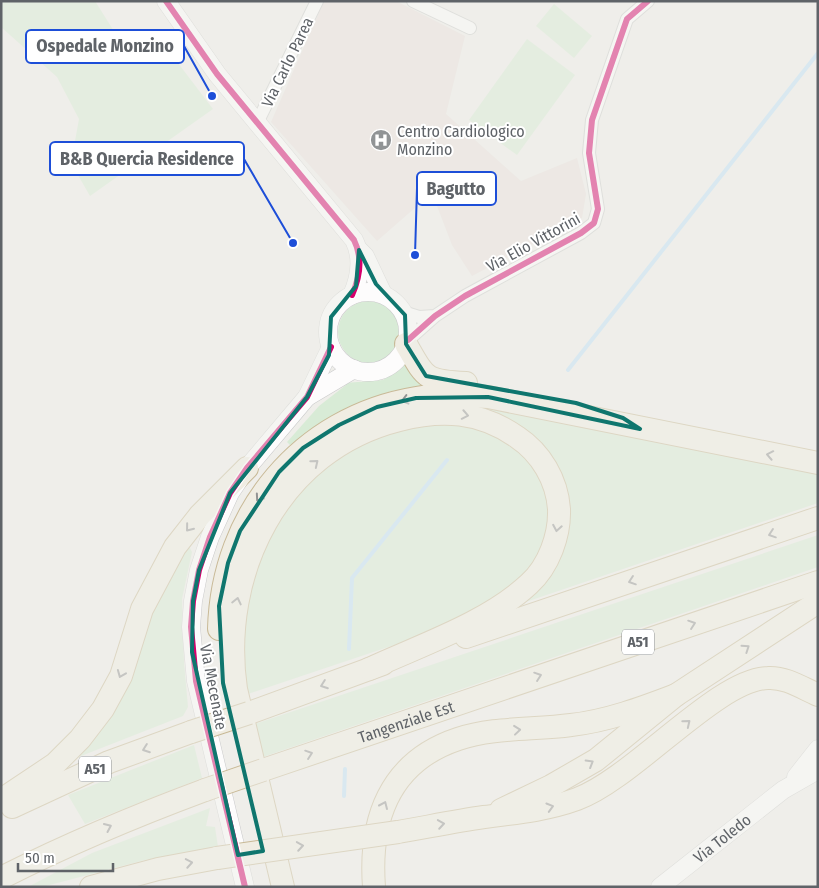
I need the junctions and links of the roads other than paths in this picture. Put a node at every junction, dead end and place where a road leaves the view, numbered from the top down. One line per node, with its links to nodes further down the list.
1 (166, 1): 6 (street)
2 (317, 1): 6 (street, Via Carlo Parea)
3 (412, 1): 5 (street)
4 (648, 1): 11 (street, Via Elio Vittorini)
5 (470, 28)
6 (258, 123): 7 (street)
7 (359, 250): 8 (street); 9 (street)
8 (383, 294): 9 (street); 10 (street)
9 (352, 295): 13 (street)
10 (403, 312): 11 (street); 12 (street)
11 (435, 316): 12 (street, Via Elio Vittorini)
12 (407, 342): 14 (street); 16 (highway)
13 (331, 347): 14 (street); 15 (street, Via Mecenate)
14 (354, 369): 15 (street, Via Mecenate)
15 (307, 397): 18 (street, Via Mecenate)
16 (640, 429): 17 (highway, one-way to 16); 34 (highway, one-way to 34)
17 (818, 463)
18 (247, 468): 28 (highway, one-way to 28); 33 (street, Via Mecenate)
19 (818, 518): 22 (highway, A51, one-way to 22)
20 (818, 582): 31 (highway, Tangenziale Est / A51, one-way to 20, bridge)
21 (818, 602): 23 (highway, one-way to 21)
22 (369, 669): 29 (highway, A51, one-way to 29, bridge); 35 (highway, one-way to 22)
23 (676, 695): 30 (highway, one-way to 23); 36 (highway, one-way to 23)
24 (818, 695): 30 (highway, one-way to 24)
25 (818, 749): 27 (street)
26 (818, 770): 27 (street)
27 (783, 790): 37 (street, Via Toledo)
28 (1, 800)
29 (1, 812)
30 (484, 817): 32 (highway, one-way to 30, bridge)
31 (1, 878)
32 (91, 887)
33 (245, 887)
34 (270, 887)
35 (283, 887)
36 (374, 887)
37 (660, 887)

